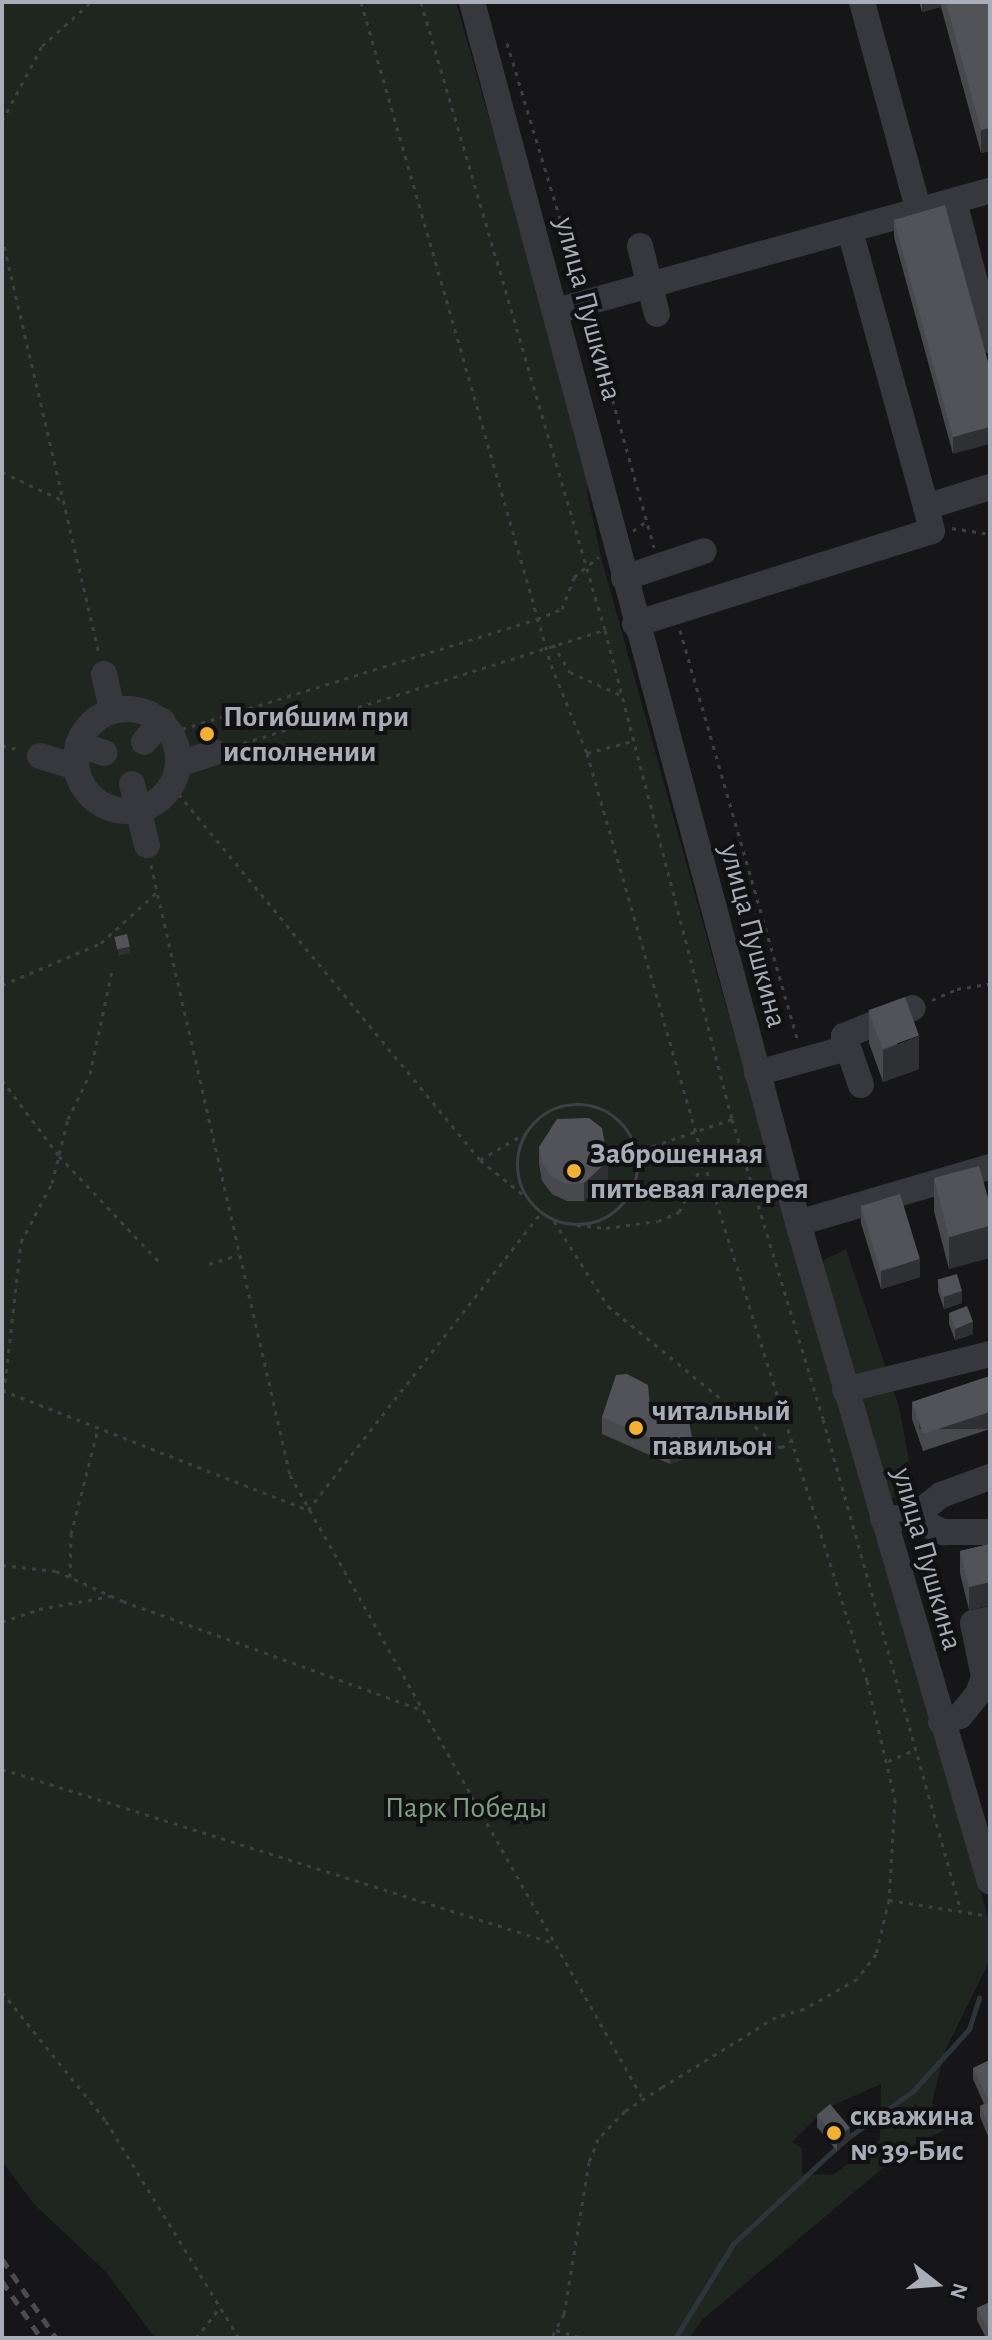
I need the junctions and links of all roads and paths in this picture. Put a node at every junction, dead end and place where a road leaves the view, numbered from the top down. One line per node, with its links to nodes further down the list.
1 (91, 2): 7 (path)
2 (361, 2): 29 (path)
3 (421, 2): 25 (path)
4 (472, 2): 16 (street, улица Пушкина)
5 (862, 2): 10 (street)
6 (503, 31): 15 (path)
7 (2, 121)
8 (990, 191): 9 (street)
9 (954, 201): 10 (street); 18 (street)
10 (919, 212): 11 (street)
11 (850, 231): 14 (street); 22 (street)
12 (2, 237): 21 (path)
13 (640, 246): 14 (street)
14 (650, 284): 15 (street); 17 (street)
15 (586, 303): 16 (street); 26 (path)
16 (556, 311): 27 (street, улица Пушкина)
17 (657, 314)
18 (990, 340)
19 (2, 472): 21 (path)
20 (990, 487): 22 (street)
21 (64, 501): 34 (path)
22 (929, 519): 23 (path); 28 (street)
23 (990, 534)
24 (704, 551): 26 (street)
25 (587, 566): 29 (path); 31 (path)
26 (660, 566): 27 (street)
27 (624, 578): 30 (street, улица Пушкина)
28 (674, 609): 30 (street); 57 (path)
29 (537, 619): 33 (path); 37 (path)
30 (635, 624): 58 (street, улица Пушкина)
31 (605, 630): 32 (path); 35 (path)
32 (553, 644): 33 (path); 35 (path)
33 (545, 647): 40 (path); 42 (path)
34 (104, 674): 36 (street)
35 (623, 696): 38 (path)
36 (112, 710): 37 (street); 43 (street)
37 (166, 727): 39 (street); 45 (street)
38 (635, 740): 42 (path); 61 (path)
39 (144, 742)
40 (215, 752): 45 (street)
41 (104, 753): 43 (street)
42 (587, 753): 63 (path)
43 (77, 755): 44 (street); 47 (street)
44 (40, 756)
45 (175, 775): 47 (street); 66 (path)
46 (132, 784): 47 (street)
47 (137, 810): 48 (street)
48 (147, 845): 49 (path)
49 (157, 892): 50 (path); 75 (path)
50 (123, 923): 51 (path); 54 (path)
51 (123, 939)
52 (113, 966): 65 (path)
53 (990, 984): 55 (path)
54 (2, 985)
55 (913, 1008): 56 (street)
56 (848, 1048): 57 (street); 60 (street)
57 (803, 1057): 58 (street)
58 (757, 1073): 73 (street, улица Пушкина)
59 (2, 1080): 65 (path)
60 (861, 1085)
61 (732, 1119): 63 (path); 96 (path)
62 (524, 1134): 64 (path); 66 (path); 70 (path)
63 (696, 1135): 64 (path); 68 (path)
64 (637, 1153): 67 (path); 74 (path)
65 (59, 1156): 76 (path); 80 (path)
66 (480, 1160): 70 (path)
67 (609, 1161)
68 (704, 1162): 74 (path); 82 (path)
69 (990, 1167): 73 (street)
70 (526, 1197): 71 (path)
71 (541, 1213): 72 (path); 84 (path)
72 (554, 1220): 74 (path); 82 (path)
73 (798, 1223): 79 (street, улица Пушкина)
74 (569, 1224)
75 (240, 1255): 77 (path); 84 (path)
76 (161, 1264)
77 (209, 1264)
78 (990, 1354): 79 (street)
79 (845, 1390): 86 (street, улица Пушкина)
80 (3, 1391): 81 (path)
81 (98, 1429): 84 (path); 89 (path)
82 (790, 1441): 97 (path)
83 (990, 1477): 85 (street)
84 (308, 1510): 93 (path)
85 (913, 1517): 86 (street); 87 (street)
86 (883, 1519): 95 (street, улица Пушкина)
87 (990, 1532)
88 (2, 1565): 89 (path)
89 (70, 1577): 90 (path)
90 (113, 1595): 92 (path); 93 (path)
91 (990, 1619): 95 (street)
92 (2, 1622)
93 (420, 1709): 103 (path)
94 (990, 1713): 95 (street)
95 (950, 1719): 99 (street, улица Пушкина)
96 (916, 1749): 97 (path); 101 (path)
97 (888, 1761): 100 (path)
98 (2, 1769): 103 (path)
99 (990, 1882)
100 (889, 1900): 101 (path); 105 (path)
101 (961, 1911): 102 (path)
102 (990, 1916)
103 (554, 1943): 105 (path)
104 (2, 1992): 106 (path)
105 (643, 2099): 107 (path)
106 (220, 2307): 108 (path); 109 (path)
107 (556, 2330): 110 (path); 111 (path)
108 (196, 2338)
109 (239, 2338)
110 (551, 2338)
111 (582, 2338)

